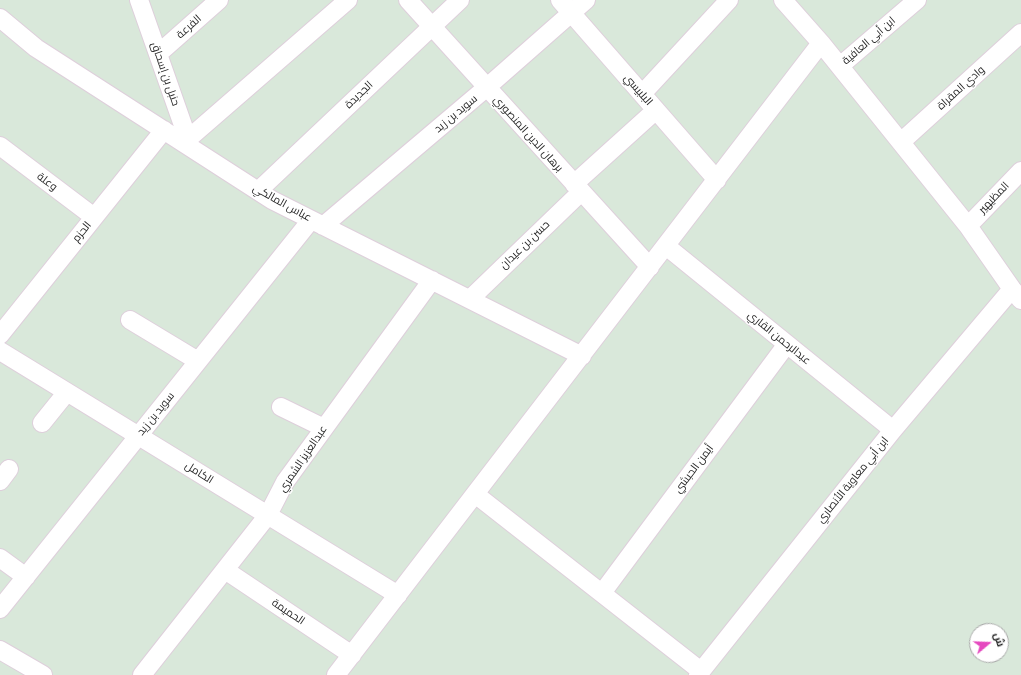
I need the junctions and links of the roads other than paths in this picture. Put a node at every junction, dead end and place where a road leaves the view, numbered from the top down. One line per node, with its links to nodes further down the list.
1 (139, 0): 15 (street, حنبل بن إسحاق)
2 (219, 0): 15 (street, الفرعة)
3 (348, 0): 22 (street)
4 (408, 0): 12 (street, برهان الدين المنصوري)
5 (460, 0): 12 (street, الجديدة)
6 (586, 0): 10 (street, سويد بن زيد)
7 (729, 0): 18 (street)
8 (783, 0): 14 (street)
9 (917, 0): 16 (street, ابن أبي العافية)
10 (565, 7): 17 (street, سويد بن زيد); 18 (street, البلبيسي)
11 (0, 18): 20 (street, عباس المالكي)
12 (431, 26): 17 (street, برهان الدين المنصوري); 27 (street, الجديدة)
13 (1021, 33): 21 (street, وادي المقراة)
14 (821, 43): 16 (street); 25 (street)
15 (158, 54): 22 (street, حنبل بن إسحاق)
16 (840, 66): 21 (street)
17 (486, 88): 26 (street, برهان الدين المنصوري); 29 (street, سويد بن زيد)
18 (642, 94): 19 (street, البلبيسي)
19 (656, 110): 25 (street, البلبيسي); 26 (street, حسن بن عيدان)
20 (164, 130): 22 (street, عباس المالكي); 28 (street, الحزم)
21 (901, 142): 30 (street)
22 (190, 144): 27 (street, عباس المالكي)
23 (0, 146): 28 (street, وعلة)
24 (1021, 170): 30 (street, المظيهير)
25 (717, 180): 31 (street)
26 (578, 188): 32 (street, برهان الدين المنصوري); 35 (street, حسن بن عيدان)
27 (258, 191): 29 (street, عباس المالكي)
28 (94, 217): 37 (street, الحزم)
29 (317, 223): 33 (street, عباس المالكي); 41 (street, سويد بن زيد)
30 (968, 226): 34 (street)
31 (666, 246): 32 (street); 38 (street, عبدالرحمن القاري)
32 (650, 267): 40 (street)
33 (432, 280): 35 (street, عباس المالكي); 45 (street, عبدالعزيز الشمري)
34 (1016, 295): 46 (street, ابن أبي معاوية الأنصاري)
35 (470, 299): 40 (street, عباس المالكي)
36 (130, 320): 41 (street)
37 (0, 335)
38 (787, 344): 46 (street, عبدالرحمن القاري); 53 (street, أيمن الحبشي)
39 (0, 351): 42 (street, الكامل)
40 (582, 356): 48 (street)
41 (198, 361): 47 (street, سويد بن زيد)
42 (67, 392): 44 (street); 47 (street, الكامل)
43 (281, 407): 45 (street)
44 (42, 423)
45 (324, 428): 49 (street, عبدالعزيز الشمري)
46 (893, 430): 58 (street, ابن أبي معاوية الأنصاري)
47 (139, 436): 49 (street, الكامل); 52 (street, سويد بن زيد)
48 (475, 494): 53 (street); 54 (street)
49 (268, 515): 51 (street, عبدالعزيز الشمري); 54 (street, الكامل)
50 (0, 558): 52 (street)
51 (225, 570): 57 (street, الحميمة); 60 (street, عبدالعزيز الشمري)
52 (26, 577): 55 (street, سويد بن زيد)
53 (602, 593): 58 (street)
54 (398, 595): 57 (street)
55 (0, 609)
56 (0, 650): 59 (street)
57 (352, 655): 61 (street)
58 (699, 673)
59 (43, 675)
60 (142, 675)
61 (336, 675)

